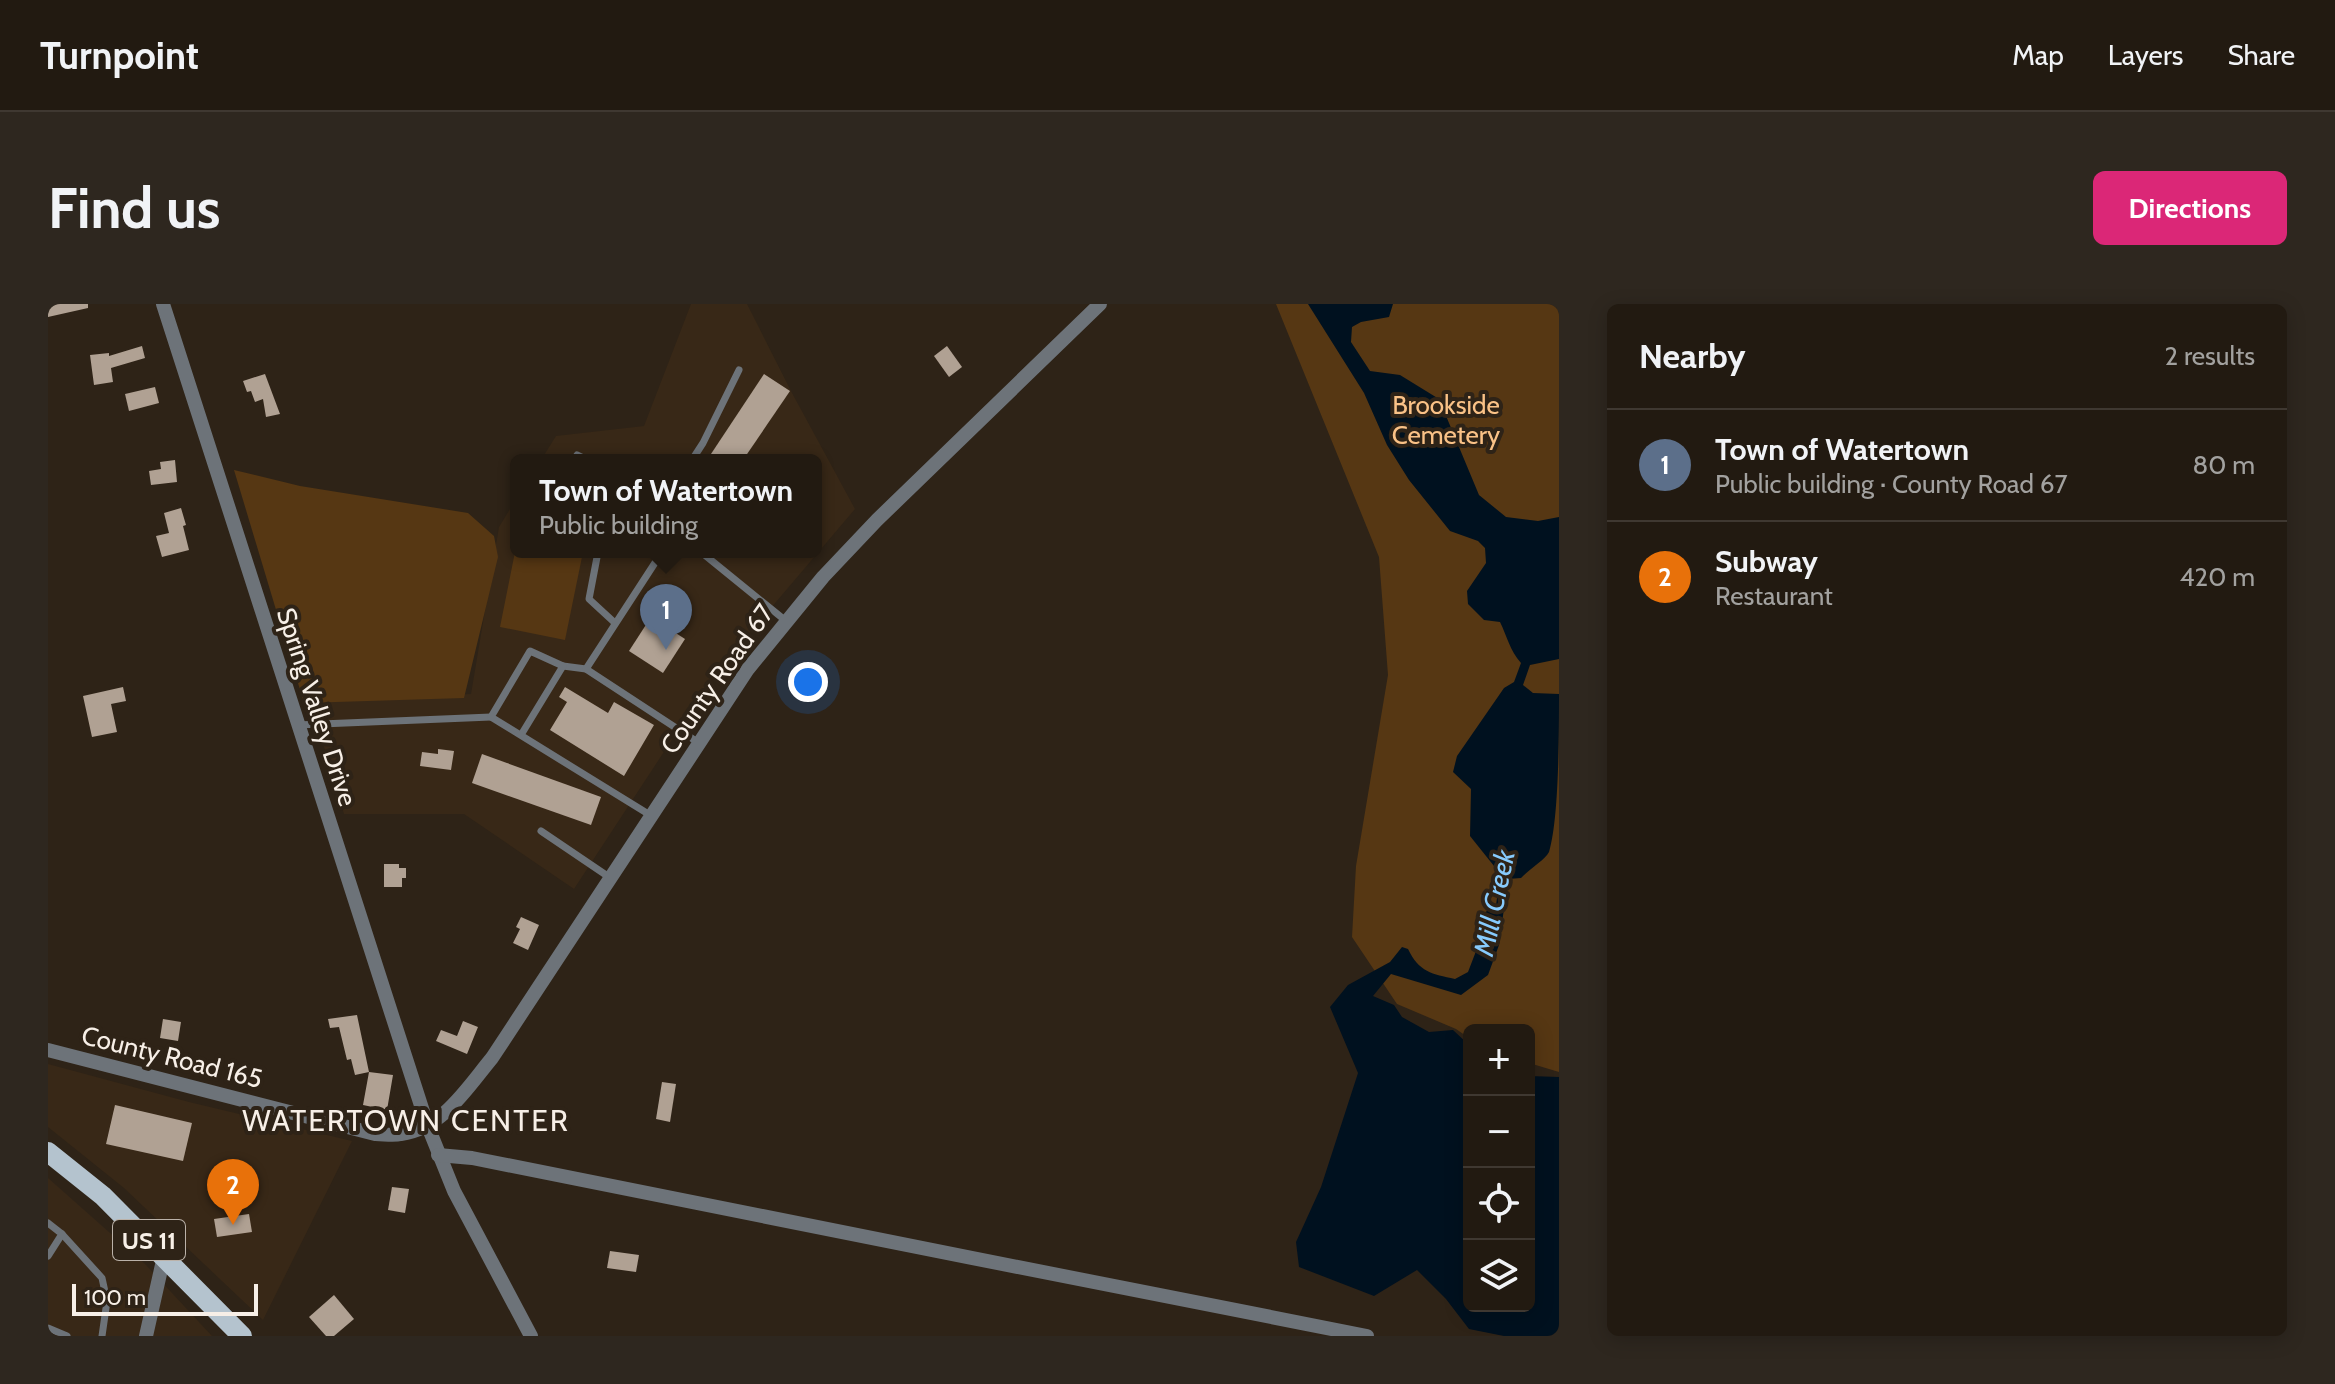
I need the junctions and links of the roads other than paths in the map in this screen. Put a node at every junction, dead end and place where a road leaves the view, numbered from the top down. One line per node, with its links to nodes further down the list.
1 (163, 304): 13 (street, Spring Valley Drive)
2 (1100, 304): 8 (street, County Road 67)
3 (739, 370): 4 (lane)
4 (696, 454)
5 (597, 558): 9 (lane)
6 (658, 558): 9 (lane)
7 (708, 558): 8 (lane)
8 (786, 621): 15 (street, County Road 67)
9 (615, 623): 11 (lane)
10 (563, 666): 11 (lane); 12 (lane); 14 (lane)
11 (586, 669): 15 (lane)
12 (491, 717): 13 (lane); 14 (lane)
13 (297, 725): 20 (street, Spring Valley Drive)
14 (521, 735): 16 (lane)
15 (699, 743): 16 (street, County Road 67)
16 (650, 815): 18 (street, County Road 67)
17 (541, 831): 18 (lane)
18 (609, 877): 20 (street, County Road 67)
19 (48, 1050): 20 (street, County Road 165)
20 (427, 1124): 22 (street)
21 (48, 1152): 27 (main road, US 11)
22 (438, 1155): 33 (street); 34 (street)
23 (51, 1226): 24 (lane); 25 (lane)
24 (62, 1234): 26 (lane); 30 (lane)
25 (48, 1237)
26 (48, 1256)
27 (164, 1256): 31 (street); 32 (main road, US 11)
28 (48, 1328): 29 (lane)
29 (67, 1336)
30 (102, 1336)
31 (146, 1336)
32 (242, 1336)
33 (531, 1336)
34 (1367, 1336)

